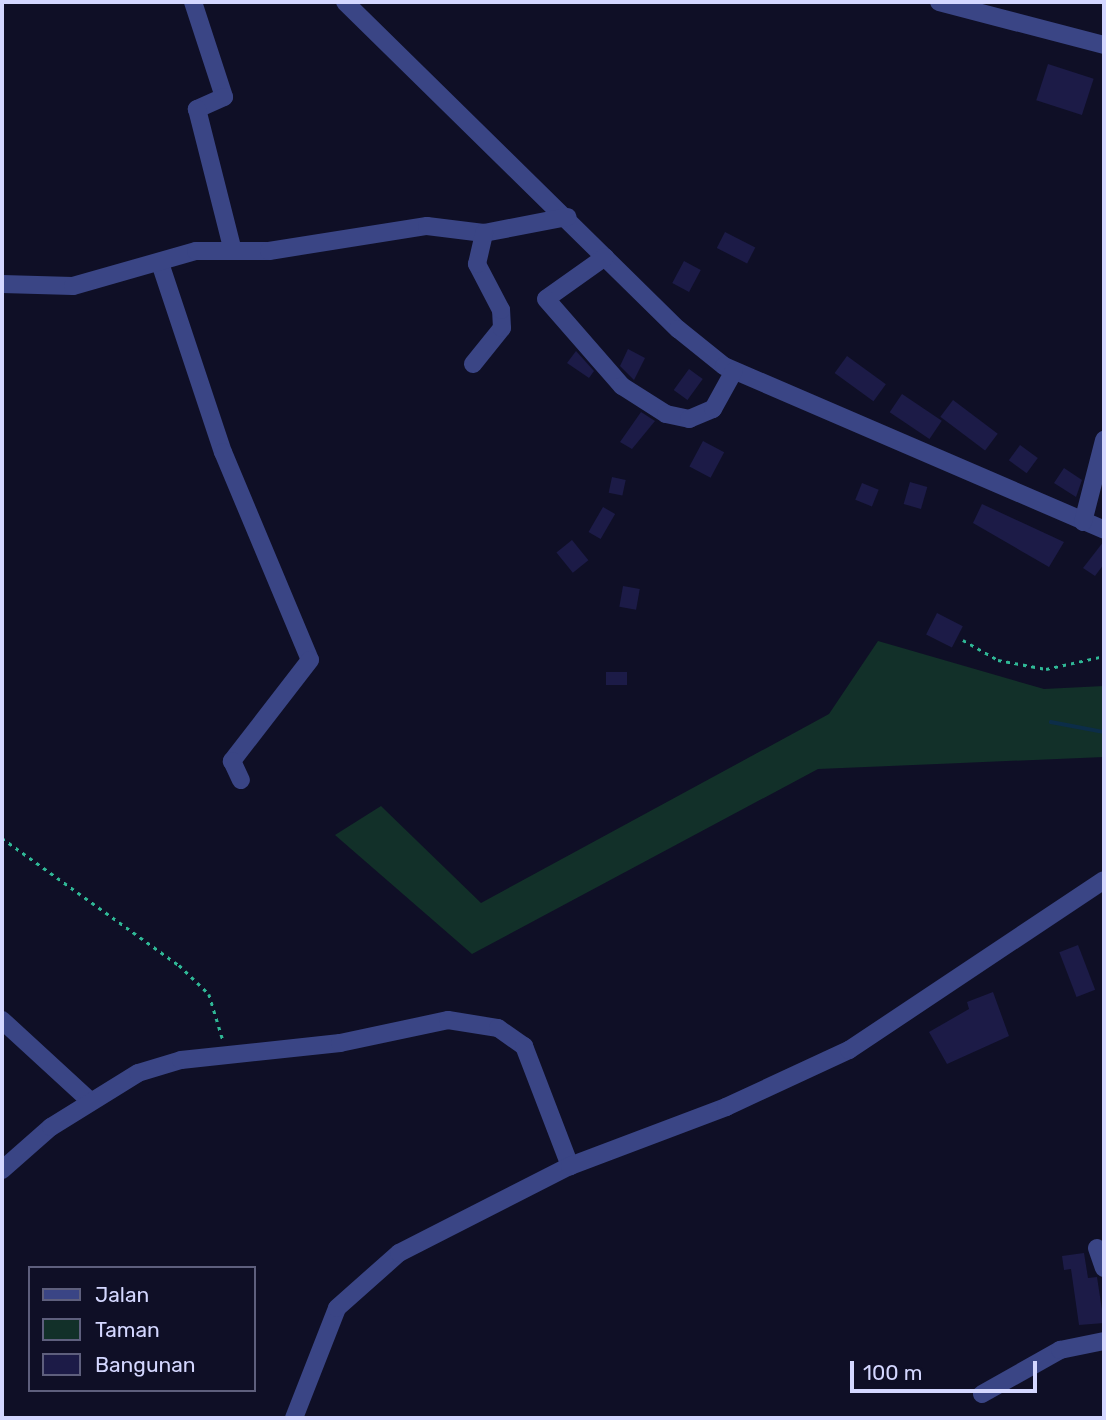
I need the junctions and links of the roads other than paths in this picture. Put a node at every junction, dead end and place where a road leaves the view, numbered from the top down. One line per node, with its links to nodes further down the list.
1 (192, 2): 7 (street)
2 (345, 2): 5 (street)
3 (939, 2): 4 (street)
4 (1104, 45)
5 (567, 217): 6 (street); 8 (street)
6 (484, 233): 7 (street); 11 (street)
7 (233, 251): 9 (street)
8 (605, 257): 12 (street); 12 (street)
9 (160, 262): 10 (street); 16 (street)
10 (2, 284)
11 (473, 364)
12 (734, 371): 14 (street)
13 (1104, 440): 14 (street)
14 (1083, 522): 15 (street)
15 (1104, 530)
16 (241, 780)
17 (1104, 880): 20 (street)
18 (2, 1020): 19 (street)
19 (89, 1100): 20 (street); 21 (street)
20 (570, 1166): 26 (street)
21 (2, 1170)
22 (1097, 1248): 23 (street)
23 (1104, 1268)
24 (1104, 1341): 25 (street)
25 (982, 1394)
26 (294, 1418)

